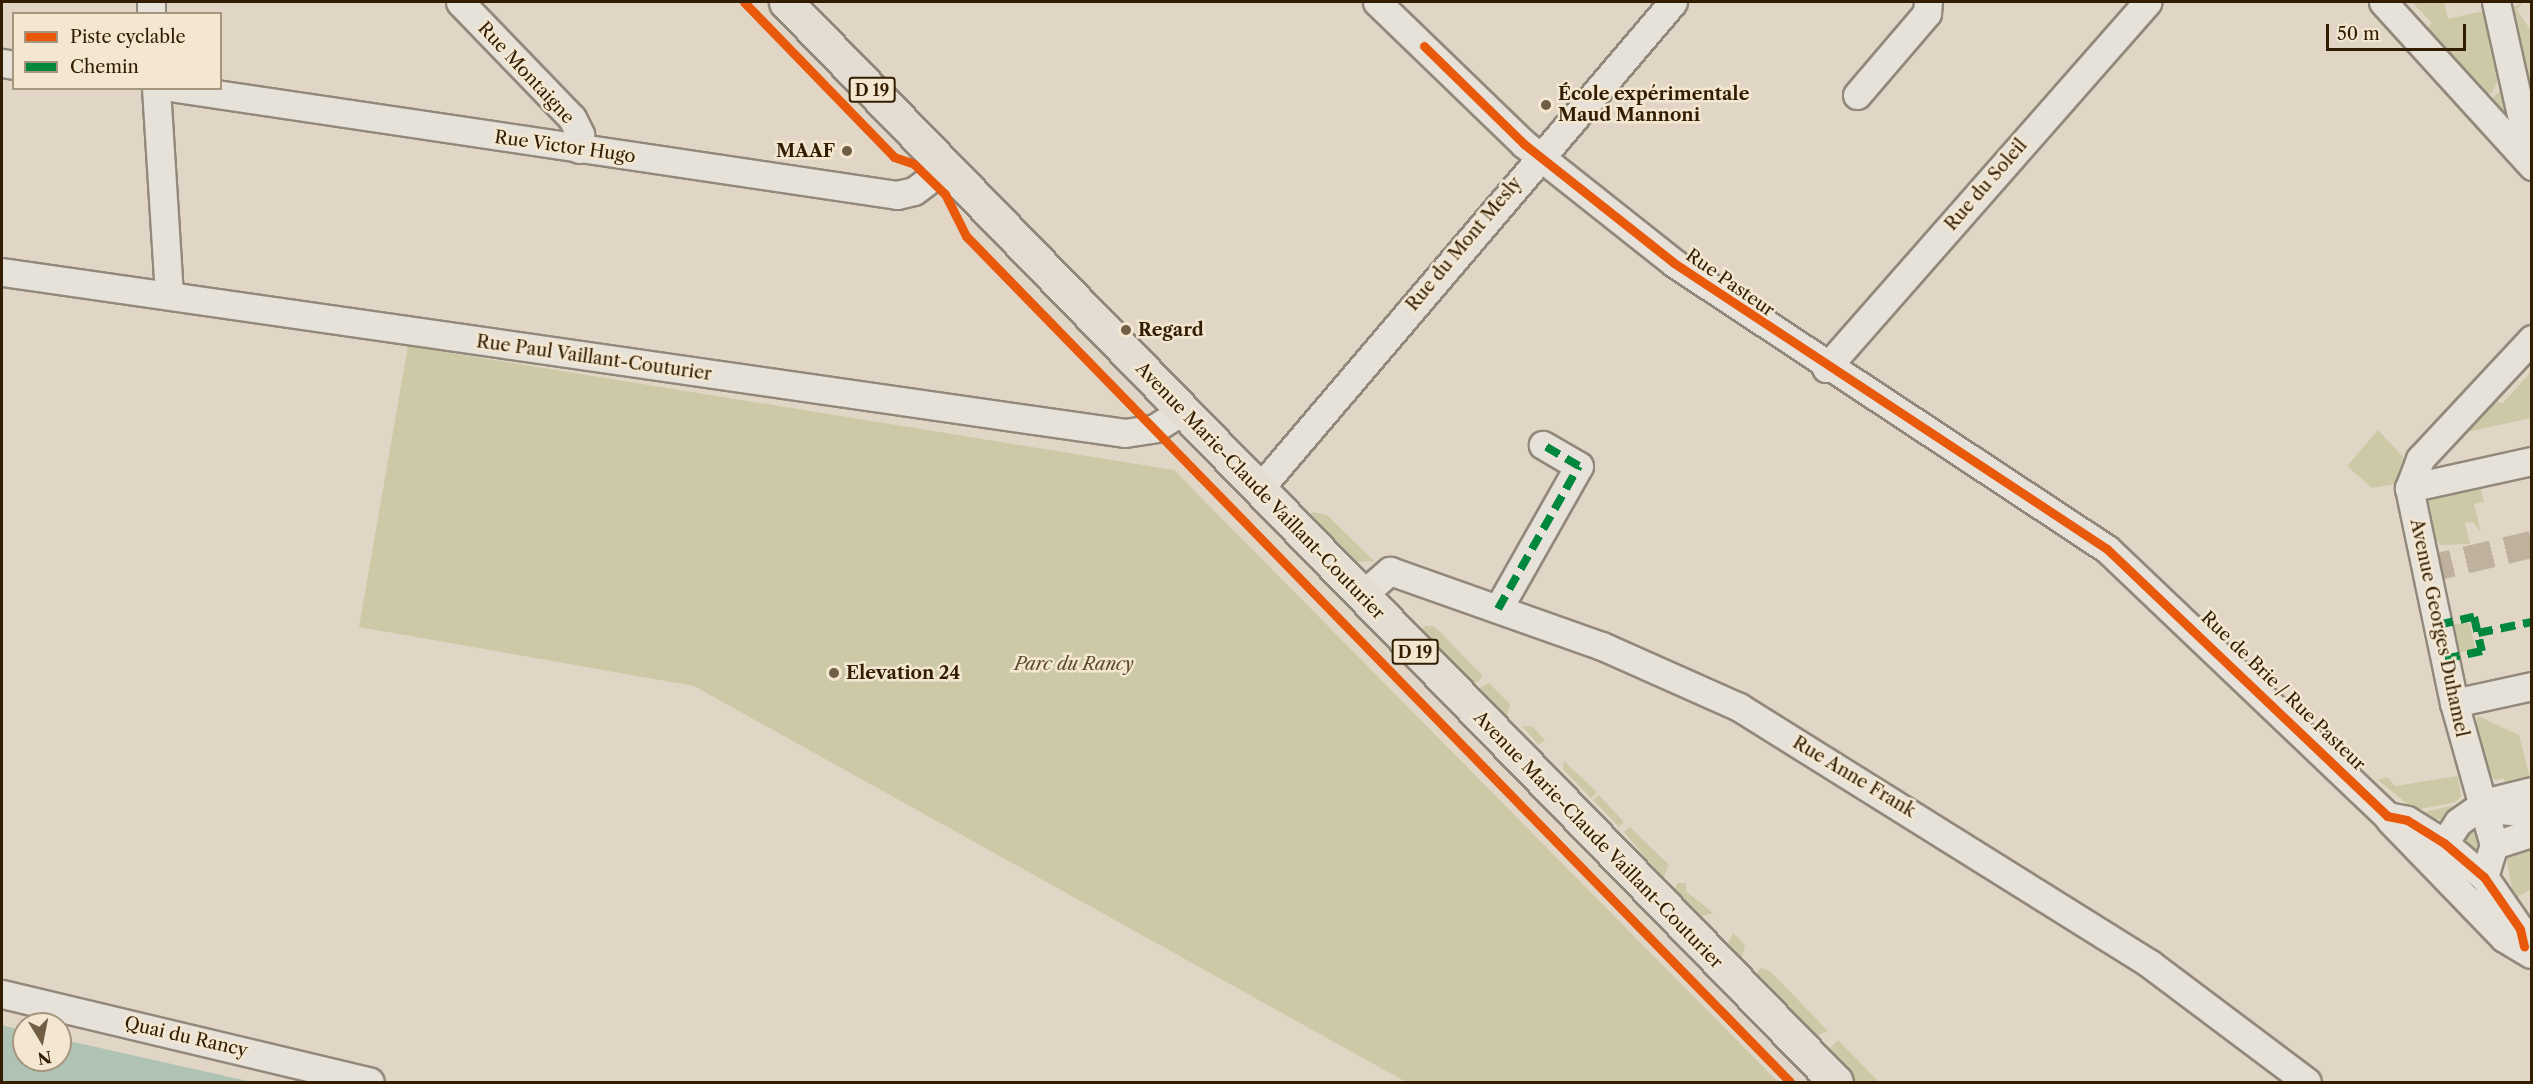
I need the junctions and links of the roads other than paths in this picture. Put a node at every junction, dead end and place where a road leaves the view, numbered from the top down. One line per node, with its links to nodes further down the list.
1 (460, 2): 12 (street, Rue Montaigne)
2 (786, 2): 15 (main road, Avenue Marie-Claude Vaillant-Couturier / D 19)
3 (1377, 2): 13 (street, Rue Pasteur)
4 (1673, 2): 13 (street, Rue du Mont Mesly)
5 (1928, 2): 11 (street)
6 (2147, 2): 19 (street, Rue du Soleil)
7 (2383, 2): 14 (street)
8 (2496, 2): 14 (street)
9 (156, 90): 17 (street)
10 (189, 90): 12 (street, Rue Victor Hugo)
11 (1857, 95)
12 (579, 149): 15 (street, Rue Victor Hugo)
13 (1540, 154): 19 (street, Rue Pasteur); 24 (street, Rue du Mont Mesly)
14 (2532, 165)
15 (946, 167): 20 (main road, Avenue Marie-Claude Vaillant-Couturier / D 19)
16 (2, 272): 17 (street, Rue Paul Vaillant-Couturier)
17 (169, 295): 20 (street, Rue Paul Vaillant-Couturier)
18 (2532, 339): 23 (street)
19 (1826, 368): 25 (street, Rue Pasteur)
20 (1182, 411): 24 (main road, Avenue Marie-Claude Vaillant-Couturier / D 19)
21 (1543, 446): 27 (street)
22 (2532, 461): 23 (street)
23 (2409, 488): 29 (street, Avenue Georges Duhamel)
24 (1259, 489): 26 (main road, Avenue Marie-Claude Vaillant-Couturier / D 19)
25 (2107, 549): 33 (street, Rue de Brie / Rue Pasteur)
26 (1362, 595): 27 (street, Rue Anne Frank); 42 (main road, Avenue Marie-Claude Vaillant-Couturier / D 19)
27 (1498, 609): 43 (street, Rue Anne Frank)
28 (2532, 686): 29 (street)
29 (2454, 703): 31 (street, Avenue Georges Duhamel)
30 (2532, 791): 31 (street)
31 (2480, 808): 32 (street); 35 (street); 36 (street, Avenue Georges Duhamel)
32 (2532, 813)
33 (2387, 816): 35 (street, Rue de Brie / Rue Pasteur); 38 (street)
34 (2532, 832): 36 (street)
35 (2444, 843): 37 (street, Rue de Brie / Rue Pasteur); 38 (street)
36 (2494, 845): 37 (street)
37 (2484, 877): 38 (street); 39 (street)
38 (2449, 882): 39 (street)
39 (2528, 951)
40 (2, 994): 41 (street, Quai du Rancy)
41 (370, 1083)
42 (1836, 1083)
43 (2307, 1083)

